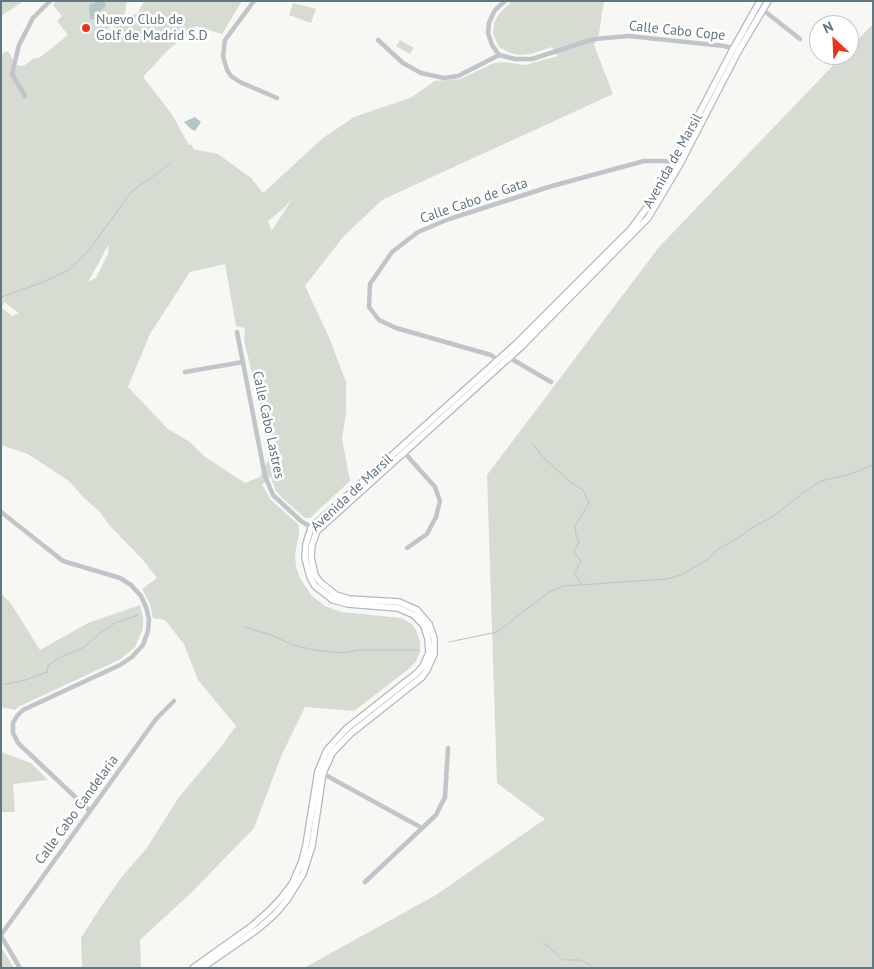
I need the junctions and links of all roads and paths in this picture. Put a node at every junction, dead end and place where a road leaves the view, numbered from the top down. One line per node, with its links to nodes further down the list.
1 (50, 1): 10 (street)
2 (254, 1): 11 (street)
3 (505, 1): 9 (street)
4 (768, 1): 5 (street, Avenida de Marsil)
5 (760, 5): 6 (street); 8 (street, Avenida de Marsil)
6 (800, 39)
7 (378, 40): 9 (street)
8 (736, 49): 9 (street, Calle Cabo Cope); 12 (street, Avenida de Marsil)
9 (499, 55)
10 (25, 96)
11 (278, 98)
12 (677, 163): 14 (street, Avenida de Marsil); 15 (street, Avenida de Marsil); 15 (street, Calle Cabo de Gata)
13 (237, 332): 16 (street, Calle Cabo Lastres)
14 (510, 358): 18 (street); 19 (street, Avenida de Marsil)
15 (498, 360): 19 (street, Avenida de Marsil)
16 (243, 362): 17 (street); 21 (street, Calle Cabo Lastres)
17 (185, 372)
18 (551, 382)
19 (403, 450): 21 (street, Avenida de Marsil); 22 (street)
20 (1, 512): 26 (street)
21 (314, 529): 25 (street, Avenida de Marsil)
22 (407, 548)
23 (174, 701): 26 (street, Calle Cabo Candelaria)
24 (448, 748): 27 (street)
25 (320, 772): 27 (street); 31 (street, Avenida de Marsil); 32 (street, Avenida de Marsil)
26 (89, 810): 29 (street, Calle Cabo Candelaria)
27 (422, 828): 28 (street)
28 (365, 882)
29 (1, 936): 30 (street)
30 (20, 968)
31 (193, 968)
32 (202, 968)

